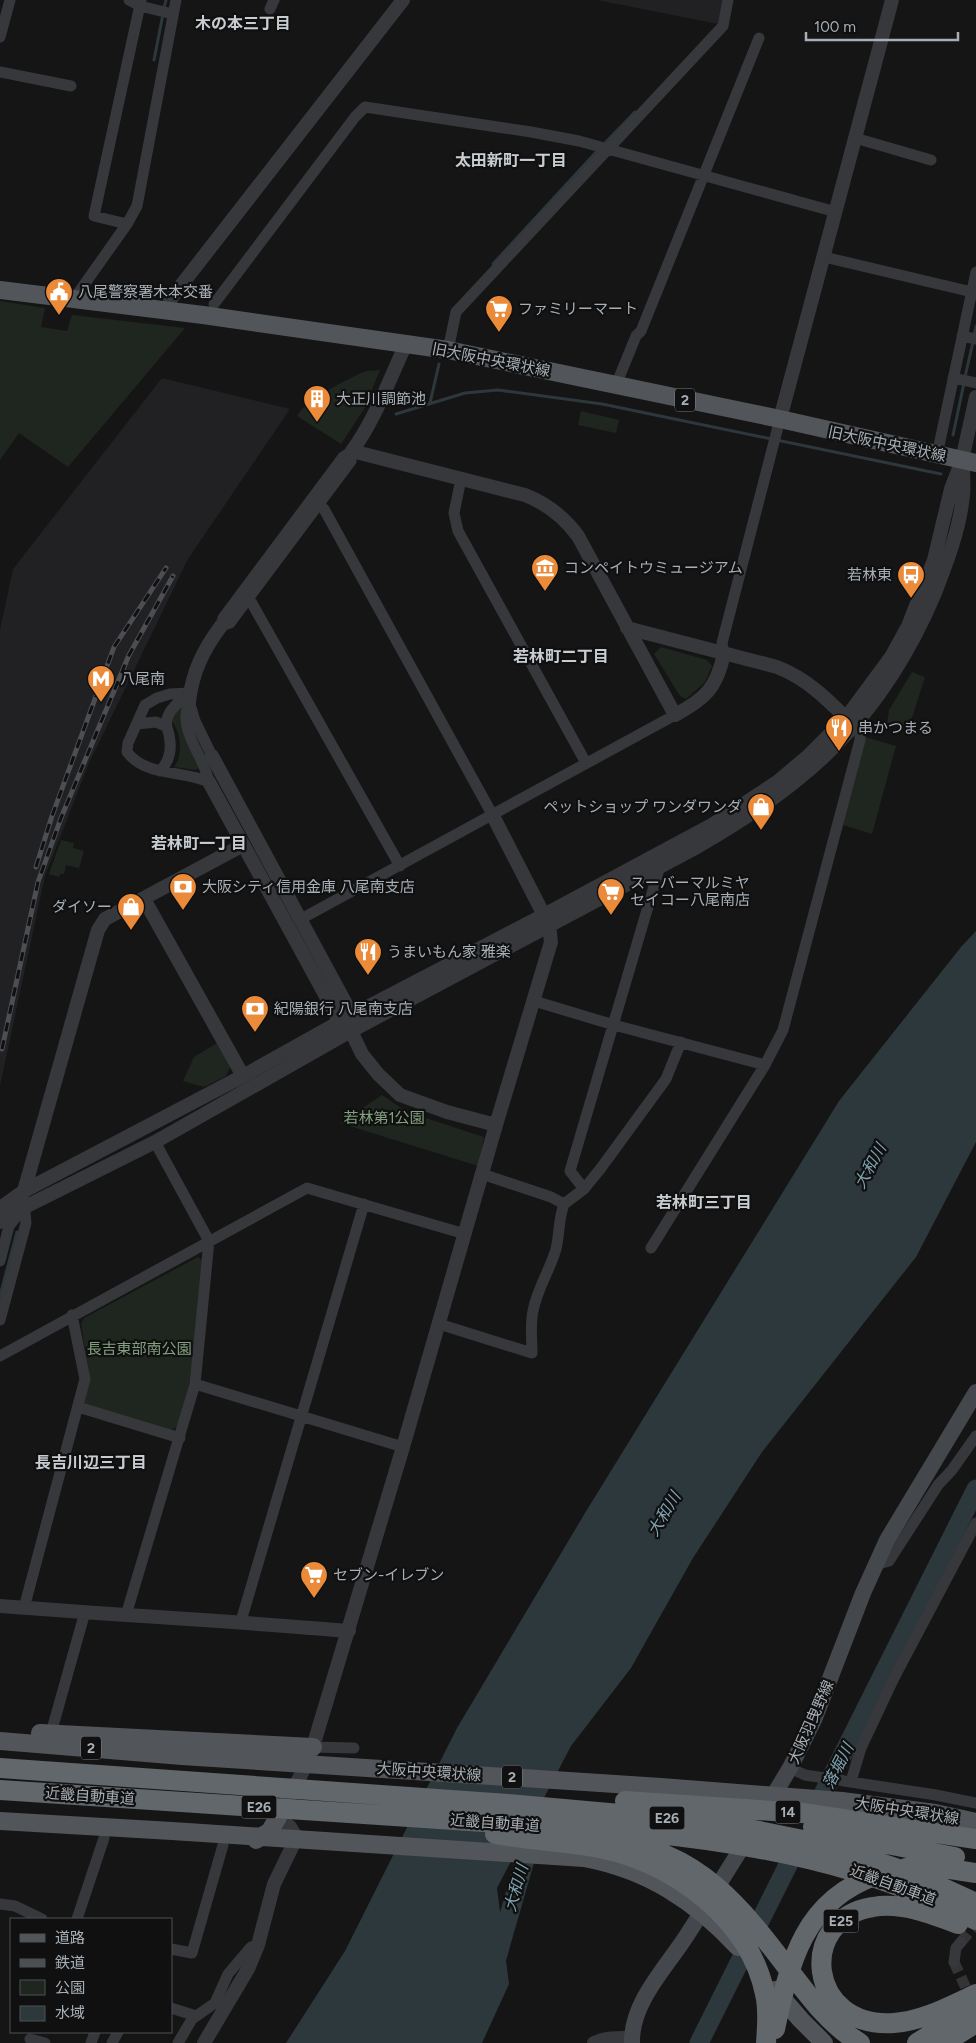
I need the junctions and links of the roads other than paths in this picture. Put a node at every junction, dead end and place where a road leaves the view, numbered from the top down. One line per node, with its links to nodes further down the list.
1 (10, 0): 9 (street)
2 (129, 0): 7 (street)
3 (176, 0): 8 (street)
4 (404, 0): 25 (street)
5 (728, 0): 14 (street)
6 (892, 0): 13 (street)
7 (140, 3): 8 (street); 18 (street)
8 (173, 14): 18 (street)
9 (0, 37)
10 (759, 38): 16 (street)
11 (0, 72): 12 (street)
12 (71, 86)
13 (855, 138): 15 (street); 17 (street)
14 (603, 148): 16 (street); 24 (street); 29 (street)
15 (931, 160)
16 (704, 175): 17 (street); 32 (street)
17 (836, 212): 19 (street)
18 (127, 224): 22 (street)
19 (824, 258): 23 (street); 34 (street)
20 (976, 272): 23 (street)
21 (0, 290): 22 (main road, 旧大阪中央環状線 / 2)
22 (74, 299): 25 (main road, 旧大阪中央環状線 / 2)
23 (972, 300): 26 (street)
24 (214, 304)
25 (166, 311): 28 (main road, 旧大阪中央環状線 / 2)
26 (962, 336): 27 (street); 30 (street)
27 (976, 339)
28 (406, 344): 29 (main road, 旧大阪中央環状線 / 2); 35 (street)
29 (448, 350): 32 (main road, 旧大阪中央環状線 / 2)
30 (954, 378): 31 (street); 36 (street)
31 (973, 383)
32 (616, 385): 34 (main road, 旧大阪中央環状線 / 2)
33 (976, 397): 37 (street)
34 (780, 420): 36 (main road, 旧大阪中央環状線 / 2); 43 (street)
35 (352, 450): 38 (street); 39 (street)
36 (937, 455): 37 (main road, 旧大阪中央環状線 / 2)
37 (969, 462): 46 (street)
38 (461, 479): 42 (street); 50 (street)
39 (314, 502): 40 (street); 41 (street); 53 (street)
40 (249, 598): 41 (street); 55 (street)
41 (221, 626): 44 (street)
42 (627, 628): 43 (street); 45 (street)
43 (724, 653): 45 (street); 46 (street)
44 (189, 697): 47 (street); 48 (street); 49 (street); 52 (street)
45 (675, 715): 50 (street)
46 (851, 722): 56 (street); 59 (street); 66 (street)
47 (137, 724): 48 (street); 51 (street)
48 (165, 726): 51 (street)
49 (212, 756): 58 (street)
50 (586, 763): 53 (street)
51 (160, 771): 52 (street)
52 (209, 782): 54 (street)
53 (492, 814): 55 (street); 59 (street)
54 (243, 845): 57 (street); 62 (street)
55 (400, 866): 58 (street)
56 (660, 866): 59 (street); 63 (street)
57 (144, 899): 67 (street); 72 (street)
58 (301, 919): 61 (street)
59 (547, 920): 60 (street); 61 (street); 64 (street)
60 (534, 1001): 63 (street); 68 (street)
61 (352, 1015): 62 (street); 64 (street)
62 (340, 1022): 64 (street); 67 (street)
63 (614, 1025): 65 (street); 71 (street)
64 (351, 1032): 68 (street); 69 (street)
65 (680, 1042): 66 (street); 71 (street)
66 (765, 1065): 80 (street)
67 (243, 1076): 72 (street)
68 (496, 1125): 70 (street)
69 (155, 1142): 75 (street); 79 (street)
70 (482, 1174): 74 (street); 78 (street)
71 (584, 1189): 74 (street)
72 (24, 1191): 75 (street); 76 (street)
73 (364, 1204): 78 (street); 79 (street); 89 (street)
74 (564, 1204): 84 (street)
75 (24, 1206): 77 (street); 81 (street); 83 (street)
76 (0, 1208)
77 (0, 1222)
78 (465, 1234): 84 (street)
79 (209, 1241): 82 (street); 86 (street)
80 (650, 1248)
81 (0, 1261)
82 (72, 1315): 85 (street); 88 (street)
83 (0, 1320)
84 (439, 1324): 92 (street)
85 (0, 1356)
86 (195, 1384): 89 (street); 91 (street)
87 (976, 1392): 94 (main road, 大阪羽曳野線)
88 (78, 1408): 91 (street); 96 (street)
89 (302, 1415): 92 (street); 99 (street)
90 (976, 1436): 94 (street)
91 (180, 1438): 98 (street)
92 (403, 1447): 100 (street)
93 (976, 1523): 110 (street)
94 (875, 1565): 108 (main road, 大阪羽曳野線)
95 (0, 1606): 96 (street)
96 (24, 1608): 97 (street)
97 (86, 1612): 98 (street); 102 (street)
98 (126, 1615): 99 (street)
99 (241, 1622): 100 (street)
100 (348, 1631): 104 (street)
101 (0, 1730): 102 (main road)
102 (51, 1733): 104 (main road)
103 (0, 1741): 118 (main road, 大阪中央環状線 / 2)
104 (313, 1747): 105 (street); 116 (street)
105 (354, 1748)
106 (0, 1759): 109 (highway)
107 (0, 1768): 109 (highway, 近畿自動車道 / E26)
108 (798, 1772): 110 (street); 143 (main road, 大阪羽曳野線)
109 (186, 1781): 113 (highway, 近畿自動車道 / E26)
110 (846, 1781): 112 (street)
111 (0, 1791): 114 (highway, 近畿自動車道 / E26)
112 (976, 1803)
113 (508, 1804): 115 (highway); 124 (highway, 近畿自動車道 / E26)
114 (255, 1806): 120 (highway, E26); 124 (highway, 近畿自動車道 / E26)
115 (700, 1806): 122 (highway, 14); 125 (highway)
116 (278, 1817): 123 (main road); 133 (street)
117 (0, 1821): 135 (main road)
118 (976, 1822)
119 (0, 1831): 121 (main road)
120 (479, 1831): 148 (highway, E26); 152 (highway, E26)
121 (104, 1838): 123 (main road); 130 (street)
122 (976, 1839)
123 (223, 1845): 134 (street)
124 (823, 1853): 127 (highway, 近畿自動車道 / E26); 131 (highway, 近畿自動車道 / E26)
125 (976, 1860)
126 (976, 1873): 149 (highway)
127 (976, 1903)
128 (0, 1904): 129 (street)
129 (40, 1918)
130 (77, 1918)
131 (976, 1920)
132 (968, 1937): 136 (street); 137 (highway, E25)
133 (258, 1945): 140 (street); 146 (street)
134 (172, 1949)
135 (747, 1956): 150 (main road); 151 (main road)
136 (954, 1962)
137 (976, 1994)
138 (976, 2006): 153 (highway)
139 (172, 2008): 140 (street)
140 (196, 2016): 145 (street)
141 (976, 2023): 154 (highway)
142 (31, 2038): 144 (street)
143 (632, 2040): 147 (street)
144 (44, 2043)
145 (178, 2043)
146 (204, 2043)
147 (594, 2043)
148 (766, 2043)
149 (772, 2043)
150 (778, 2043)
151 (824, 2043)
152 (860, 2043)
153 (917, 2043)
154 (944, 2043)

